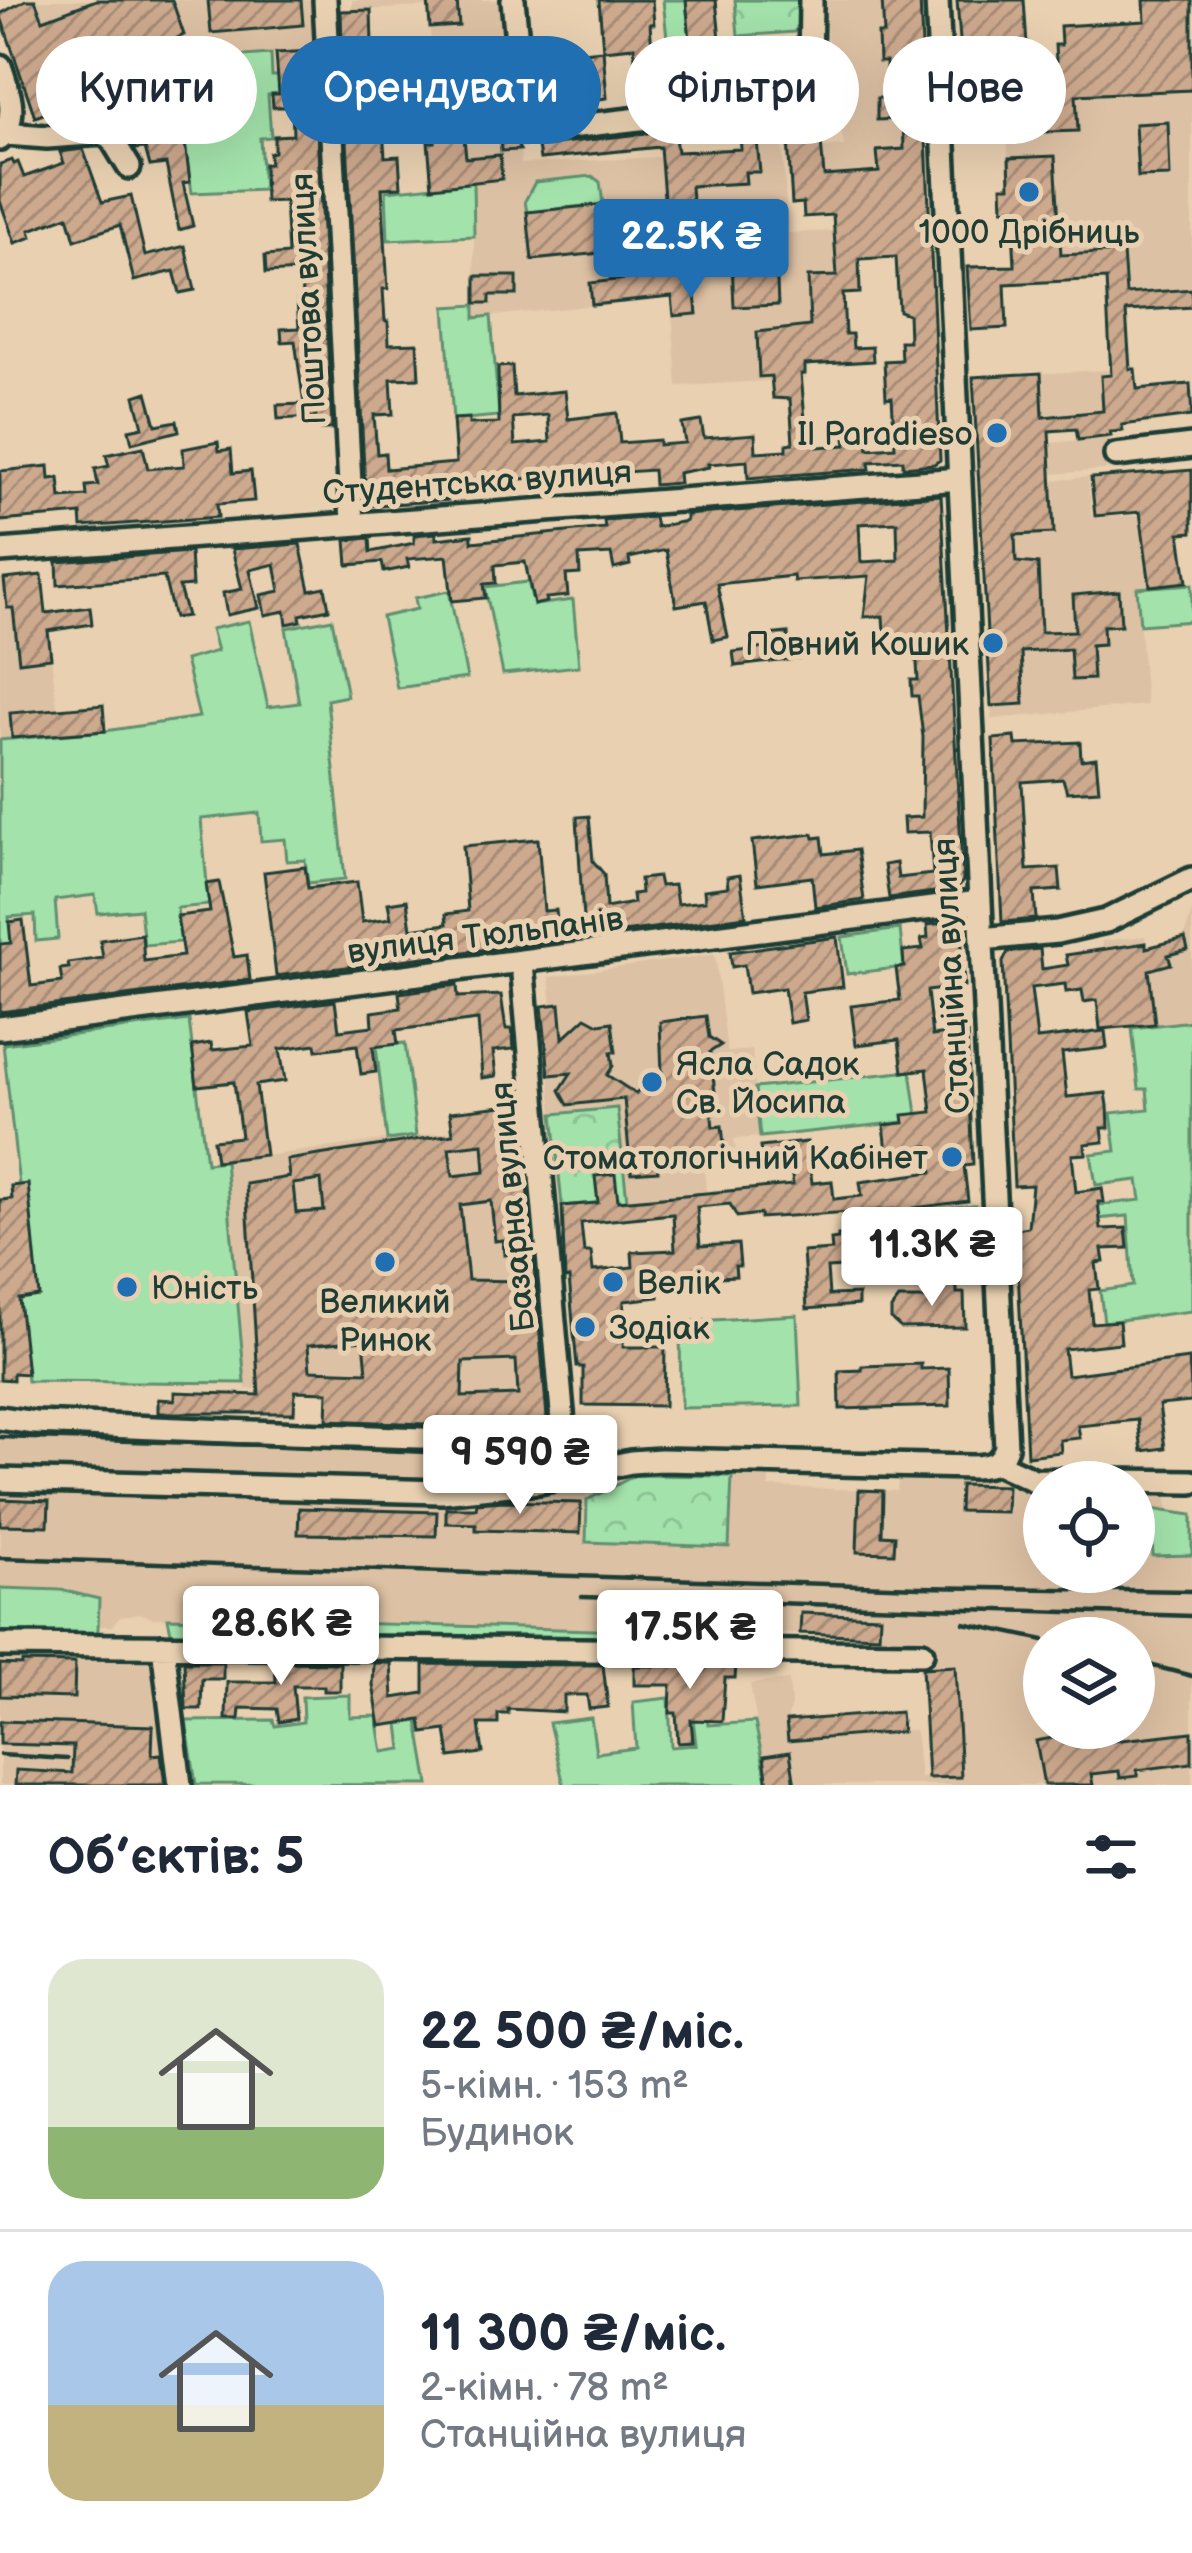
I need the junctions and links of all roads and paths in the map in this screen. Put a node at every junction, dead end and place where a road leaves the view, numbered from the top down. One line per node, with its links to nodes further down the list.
1 (325, 0): 11 (street, Поштова вулиця)
2 (513, 0): 3 (street)
3 (811, 0)
4 (937, 0): 10 (street, Станційна вулиця)
5 (0, 66): 6 (street)
6 (3, 137): 7 (street)
7 (129, 167)
8 (1192, 446): 9 (street)
9 (1116, 455)
10 (960, 478): 11 (street, Студентська вулиця); 14 (street, Станційна вулиця)
11 (352, 523): 12 (street, Студентська вулиця)
12 (0, 551)
13 (1192, 879): 15 (street)
14 (979, 902): 15 (street, Станційна вулиця); 16 (street, вулиця Тюльпанів)
15 (981, 939): 19 (street, Станційна вулиця)
16 (522, 963): 17 (street, вулиця Тюльпанів); 18 (street, Базарна вулиця)
17 (0, 1028)
18 (0, 1418)
19 (997, 1463): 20 (street); 21 (street)
20 (0, 1480)
21 (1192, 1482)
22 (0, 1646): 23 (street)
23 (163, 1646): 24 (street); 25 (street)
24 (922, 1653)
25 (180, 1785)

